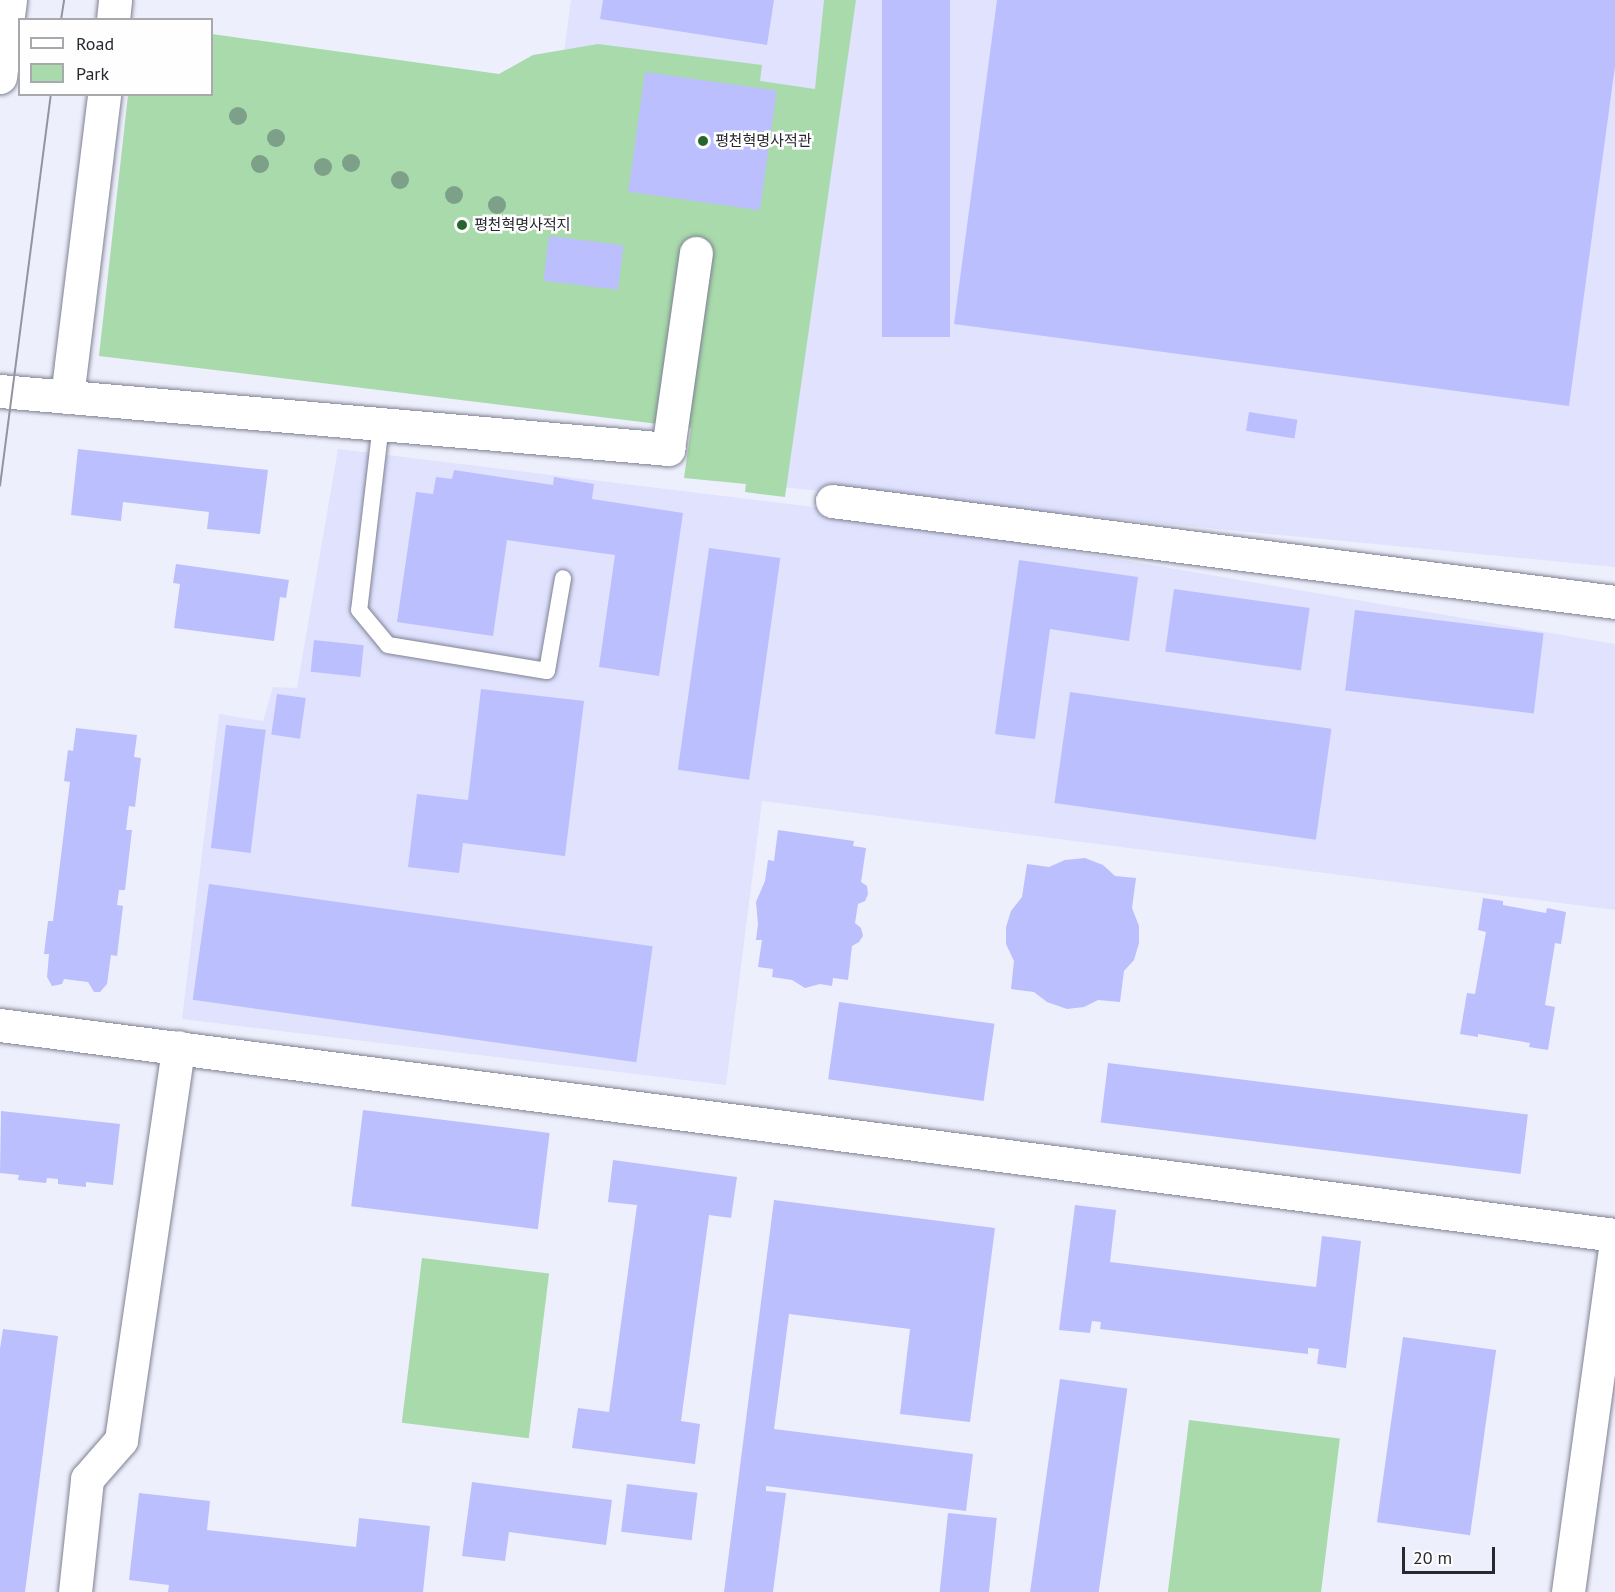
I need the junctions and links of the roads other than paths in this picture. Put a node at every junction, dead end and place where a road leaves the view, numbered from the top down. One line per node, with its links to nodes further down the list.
1 (10, 0): 4 (main road)
2 (115, 0): 3 (main road)
3 (113, 18)
4 (0, 77)
5 (104, 96): 8 (main road)
6 (696, 253): 9 (main road)
7 (0, 391): 8 (main road)
8 (67, 397): 9 (main road)
9 (381, 424): 11 (lane)
10 (832, 501): 12 (main road)
11 (563, 578)
12 (1615, 602)
13 (0, 1025): 14 (main road)
14 (178, 1047): 15 (main road); 17 (main road)
15 (1615, 1235)
16 (1615, 1248): 18 (main road)
17 (75, 1592)
18 (1568, 1592)

